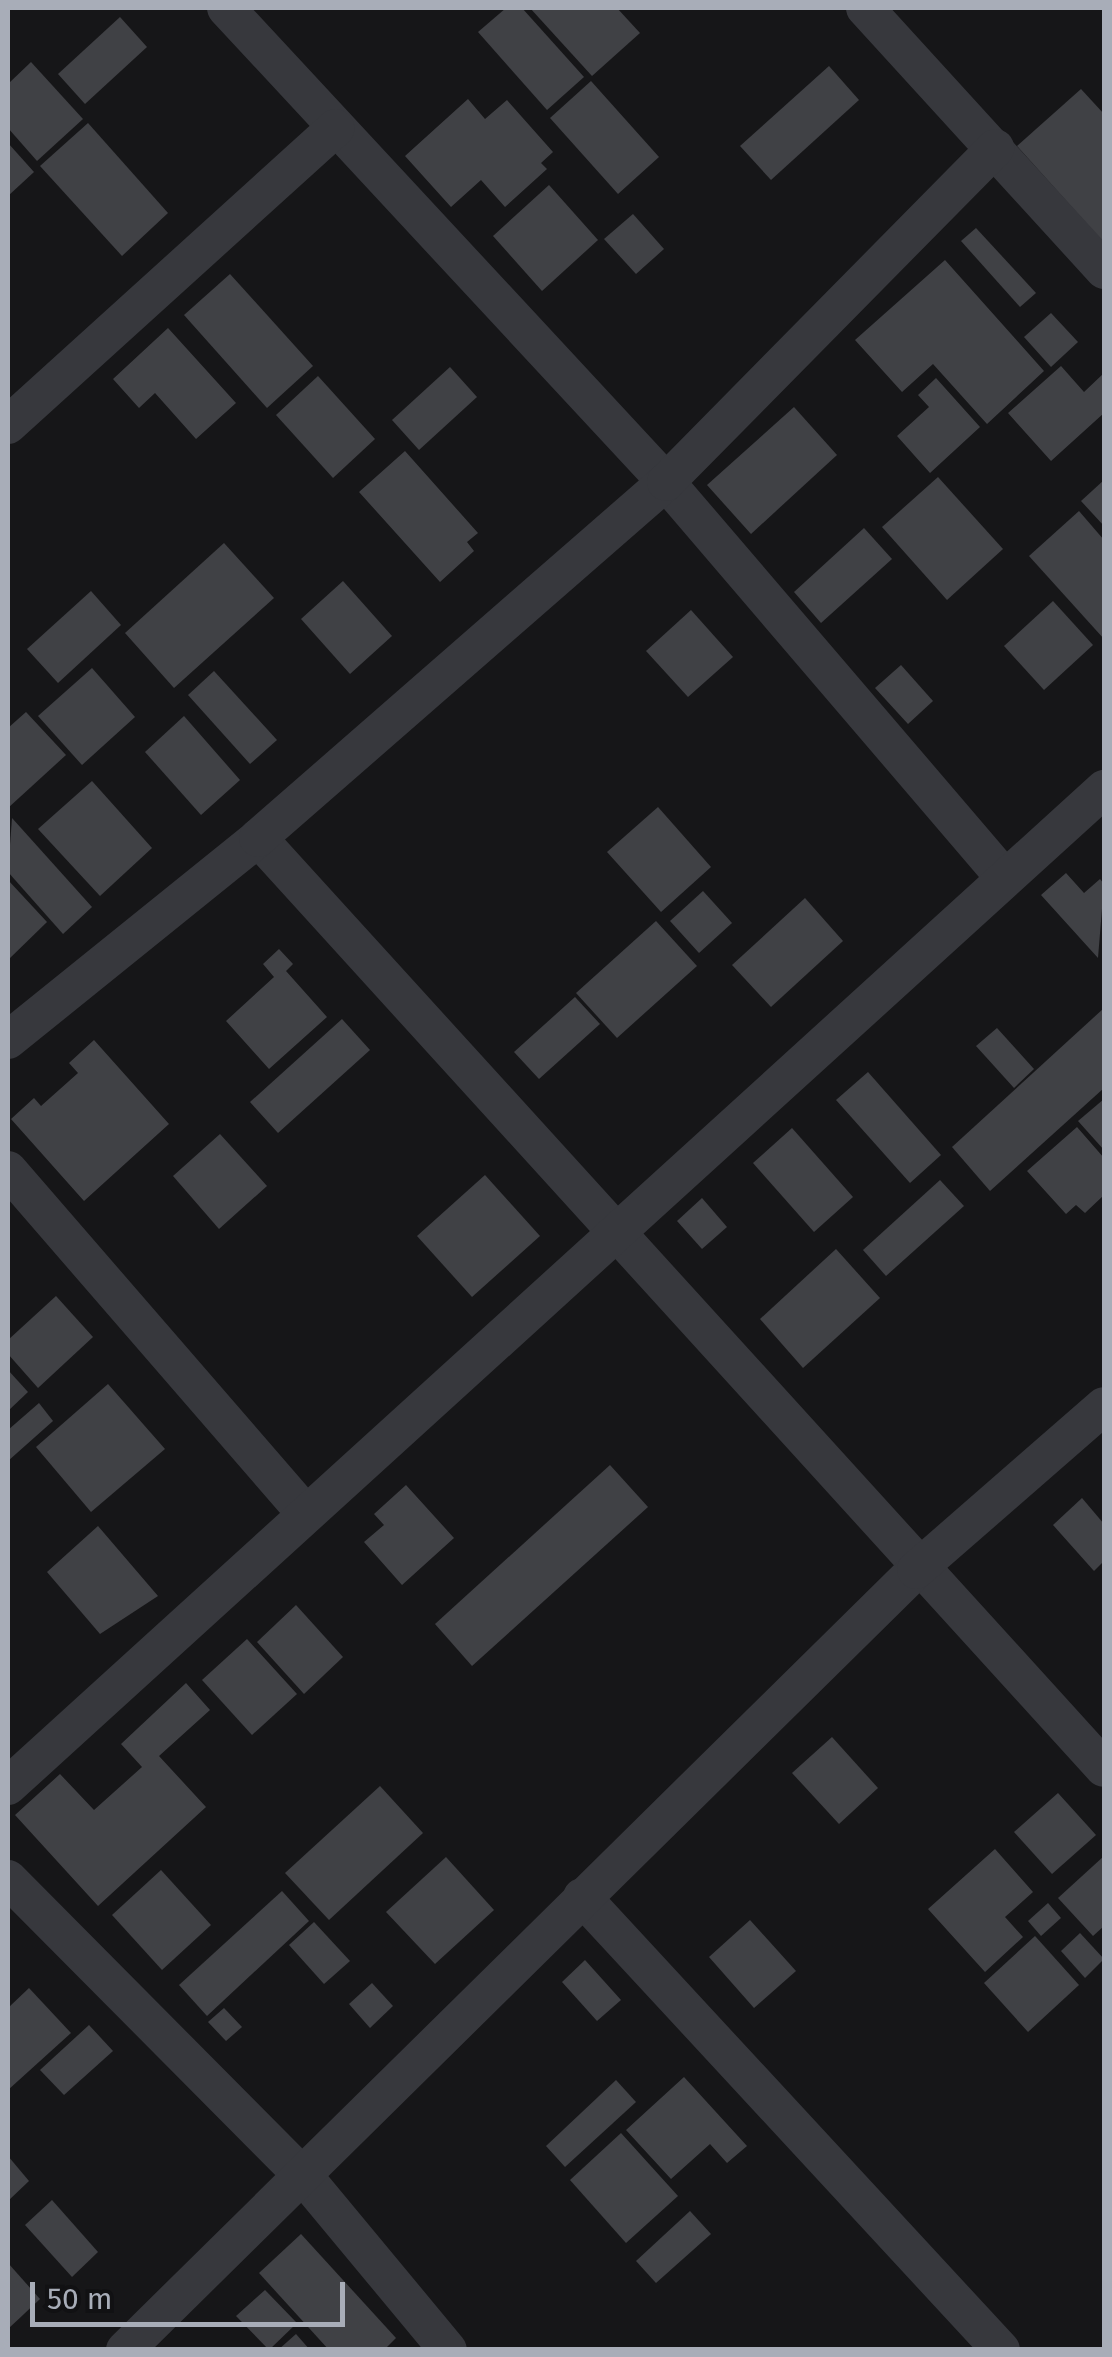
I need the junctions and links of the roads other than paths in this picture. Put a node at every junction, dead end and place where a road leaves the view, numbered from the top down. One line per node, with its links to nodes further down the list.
1 (226, 8): 3 (street)
2 (865, 8): 4 (street)
3 (335, 128): 6 (street); 7 (street)
4 (995, 148): 5 (street); 7 (street)
5 (1104, 270)
6 (8, 426)
7 (666, 482): 9 (street); 10 (street)
8 (1104, 789): 10 (street)
9 (258, 838): 11 (street); 13 (street)
10 (1004, 877): 13 (street)
11 (8, 1040)
12 (8, 1170): 15 (street)
13 (611, 1233): 15 (street); 16 (street)
14 (1104, 1406): 16 (street)
15 (304, 1510): 18 (street)
16 (916, 1570): 17 (street); 20 (street)
17 (1104, 1768)
18 (8, 1786)
19 (8, 1879): 21 (street)
20 (582, 1898): 21 (street); 24 (street)
21 (306, 2178): 22 (street); 23 (street)
22 (125, 2350)
23 (448, 2350)
24 (1001, 2350)

